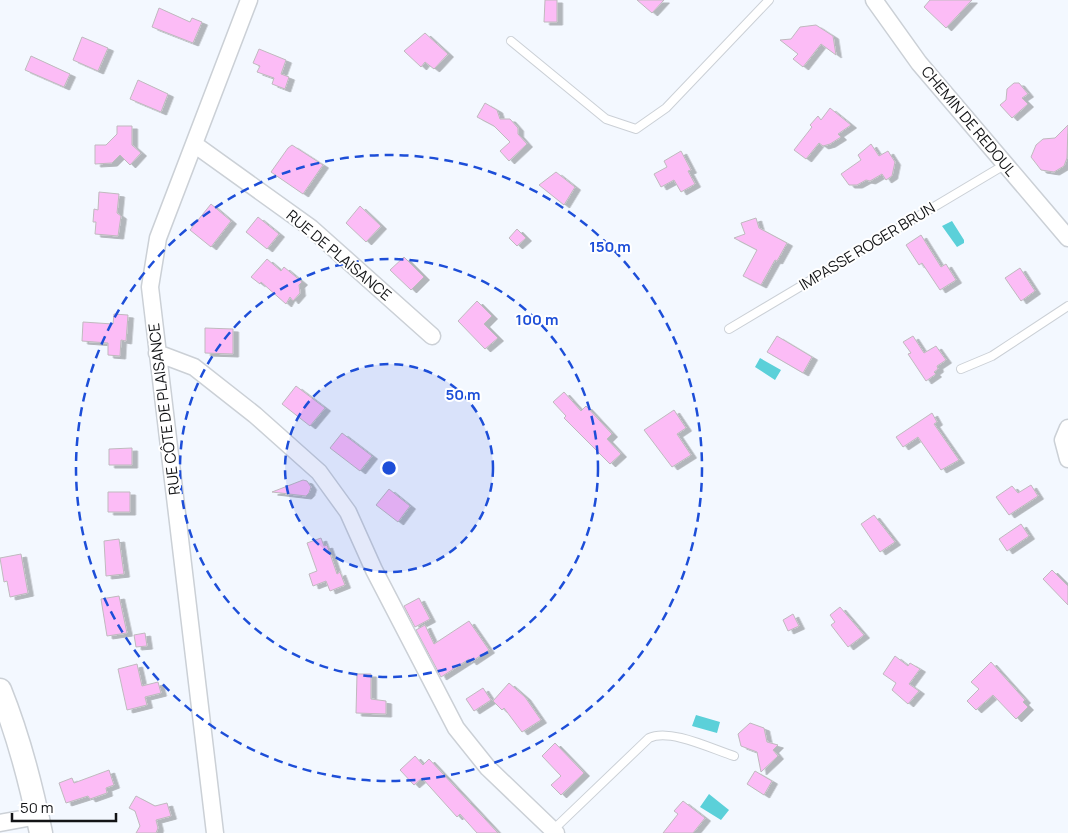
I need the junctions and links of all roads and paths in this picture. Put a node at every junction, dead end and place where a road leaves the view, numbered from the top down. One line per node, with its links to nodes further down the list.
1 (249, 0): 5 (street, RUE CÔTE DE PLAISANCE)
2 (768, 0): 4 (lane)
3 (874, 0): 6 (street, CHEMIN DE REDOUL)
4 (511, 41)
5 (194, 144): 10 (street, RUE DE PLAISANCE); 11 (street, RUE CÔTE DE PLAISANCE)
6 (1006, 164): 7 (street, CHEMIN DE REDOUL); 9 (lane, IMPASSE ROGER BRUN)
7 (1068, 238)
8 (1068, 306): 12 (lane)
9 (729, 329)
10 (432, 336)
11 (157, 353): 19 (street); 20 (street, RUE CÔTE DE PLAISANCE)
12 (961, 368)
13 (1068, 428): 14 (street)
14 (1068, 459)
15 (0, 690): 18 (main road)
16 (734, 756): 19 (lane)
17 (0, 823): 18 (street)
18 (39, 824)
19 (554, 832)
20 (215, 833)

